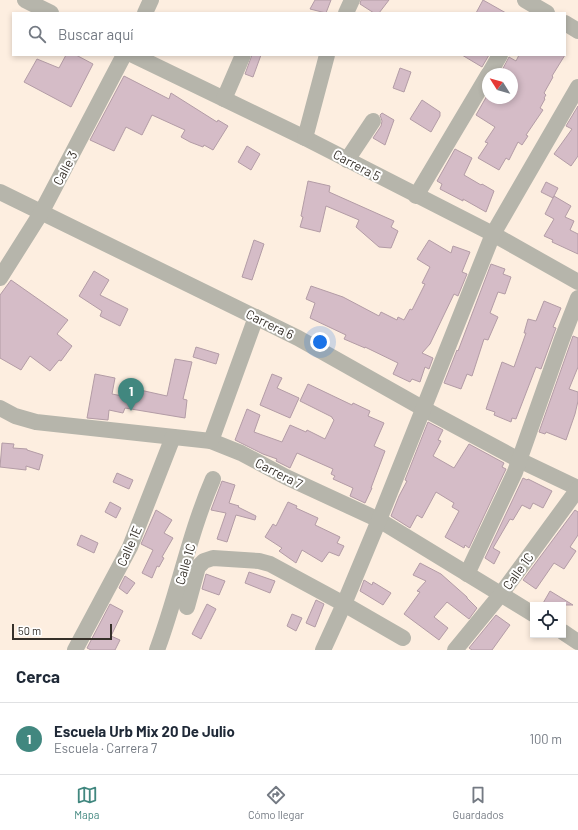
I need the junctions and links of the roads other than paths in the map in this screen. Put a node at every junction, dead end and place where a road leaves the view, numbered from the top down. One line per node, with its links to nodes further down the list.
1 (26, 0): 5 (street)
2 (151, 0): 6 (street)
3 (352, 0): 7 (street)
4 (528, 4): 8 (street)
5 (49, 12)
6 (145, 12)
7 (346, 12)
8 (545, 12)
9 (566, 25): 10 (street)
10 (578, 31)
11 (123, 56): 25 (street, Calle 3)
12 (135, 56): 19 (street, Carrera 5)
13 (243, 56): 19 (street)
14 (327, 56): 21 (street)
15 (499, 56): 16 (street)
16 (492, 68)
17 (482, 84): 24 (street)
18 (578, 87): 26 (street)
19 (224, 99): 21 (street, Carrera 5)
20 (373, 121): 22 (street)
21 (301, 136): 22 (street, Carrera 5)
22 (348, 160): 24 (street, Carrera 5)
23 (0, 192): 25 (street, Carrera 6)
24 (416, 196): 26 (street, Carrera 5)
25 (41, 213): 27 (street, Calle 3); 30 (street, Carrera 6)
26 (493, 234): 28 (street, Carrera 5); 32 (street)
27 (0, 278)
28 (578, 282)
29 (578, 298): 35 (street)
30 (256, 318): 32 (street, Carrera 6); 34 (street)
31 (0, 408): 33 (street, Carrera 7)
32 (424, 409): 35 (street, Carrera 6); 38 (street)
33 (173, 437): 34 (street, Carrera 7); 45 (street, Calle 1E)
34 (217, 443): 38 (street, Carrera 7)
35 (519, 460): 37 (street, Carrera 6); 39 (street)
36 (213, 479): 46 (street, Calle 1C)
37 (578, 488): 40 (street, Calle 1C)
38 (379, 520): 39 (street, Carrera 7); 41 (street)
39 (467, 574): 40 (street, Carrera 7)
40 (501, 594): 43 (street, Carrera 7); 48 (street, Calle 1C)
41 (344, 604): 42 (street); 44 (street); 47 (street)
42 (187, 608)
43 (530, 612)
44 (403, 638)
45 (75, 650)
46 (157, 650)
47 (323, 650)
48 (455, 650)

